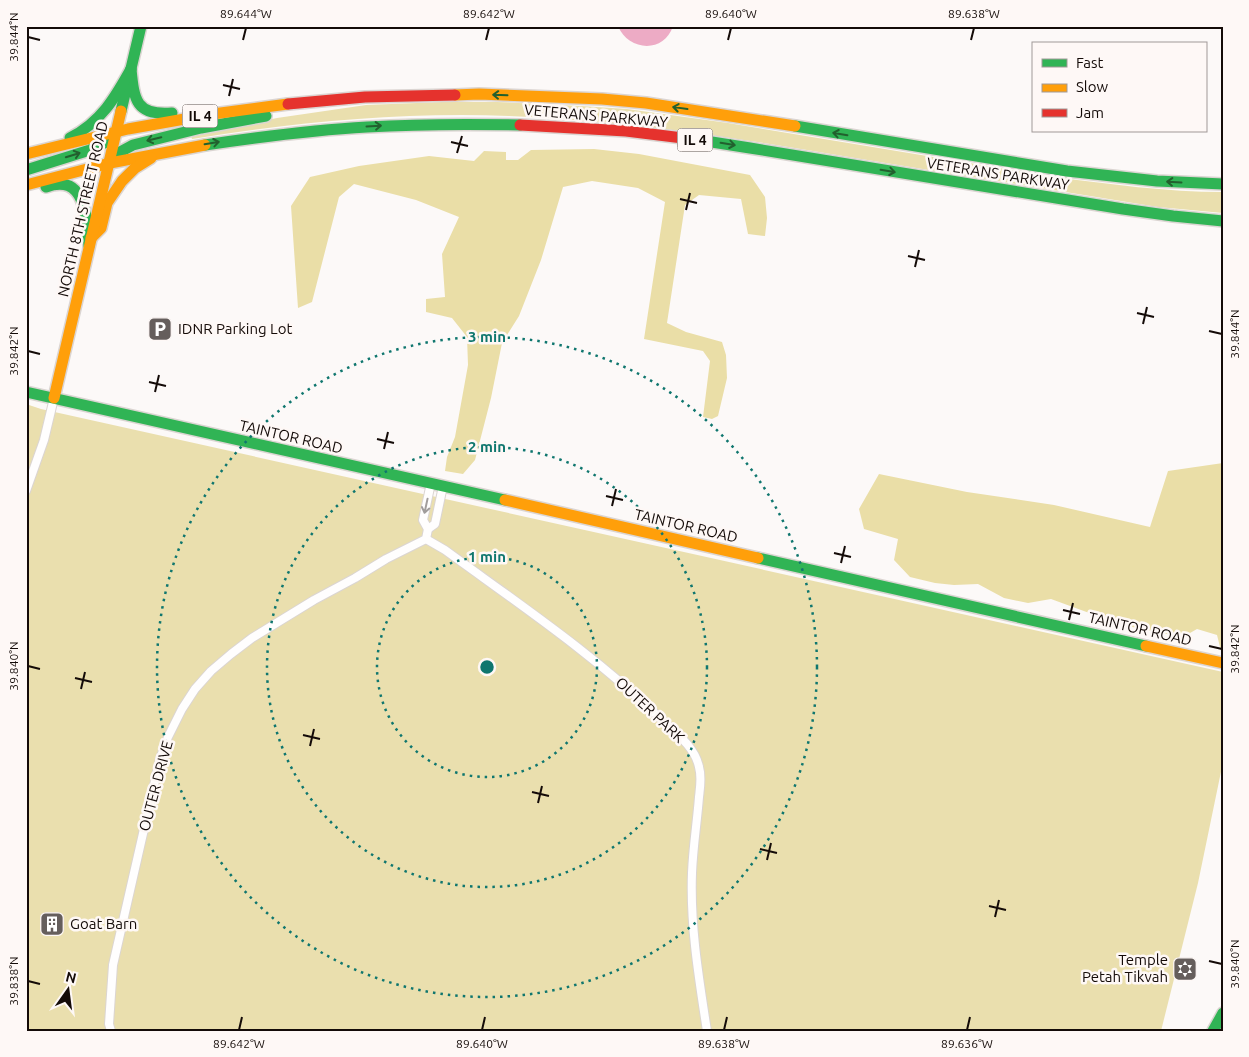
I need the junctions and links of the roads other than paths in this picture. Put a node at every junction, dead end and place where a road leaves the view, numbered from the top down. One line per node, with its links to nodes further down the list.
1 (141, 26): 2 (main road, NORTH 8TH STREET ROAD)
2 (131, 69): 4 (main road); 5 (main road, NORTH 8TH STREET ROAD); 6 (main road)
3 (302, 102): 4 (main road, VETERANS PARKWAY / IL 4); 9 (main road, one-way to 9); 12 (main road, VETERANS PARKWAY / IL 4, one-way to 3)
4 (284, 104): 5 (main road, VETERANS PARKWAY / IL 4)
5 (116, 132): 6 (main road, VETERANS PARKWAY / IL 4); 9 (main road, NORTH 8TH STREET ROAD); 10 (main road, one-way to 5)
6 (39, 150): 8 (main road, VETERANS PARKWAY / IL 4)
7 (164, 151): 9 (main road, VETERANS PARKWAY / IL 4); 14 (main road, VETERANS PARKWAY / IL 4, one-way to 14); 15 (main road)
8 (26, 154)
9 (109, 163): 11 (main road, VETERANS PARKWAY / IL 4); 15 (main road, NORTH 8TH STREET ROAD)
10 (26, 170)
11 (26, 184)
12 (1223, 184)
13 (26, 192): 15 (main road)
14 (1223, 221)
15 (90, 242): 17 (main road, NORTH 8TH STREET ROAD)
16 (26, 392): 17 (main road, TAINTOR ROAD)
17 (54, 398): 18 (main road, TAINTOR ROAD); 20 (street)
18 (431, 483): 19 (main road, TAINTOR ROAD); 21 (street, one-way to 21)
19 (443, 486): 21 (street); 23 (main road, TAINTOR ROAD)
20 (26, 491)
21 (428, 528): 22 (street)
22 (426, 539): 25 (street, OUTER DRIVE); 27 (street, OUTER PARK)
23 (1223, 663)
24 (1223, 1013): 28 (main road)
25 (110, 1028): 26 (street)
26 (102, 1031)
27 (707, 1031)
28 (1213, 1031)

